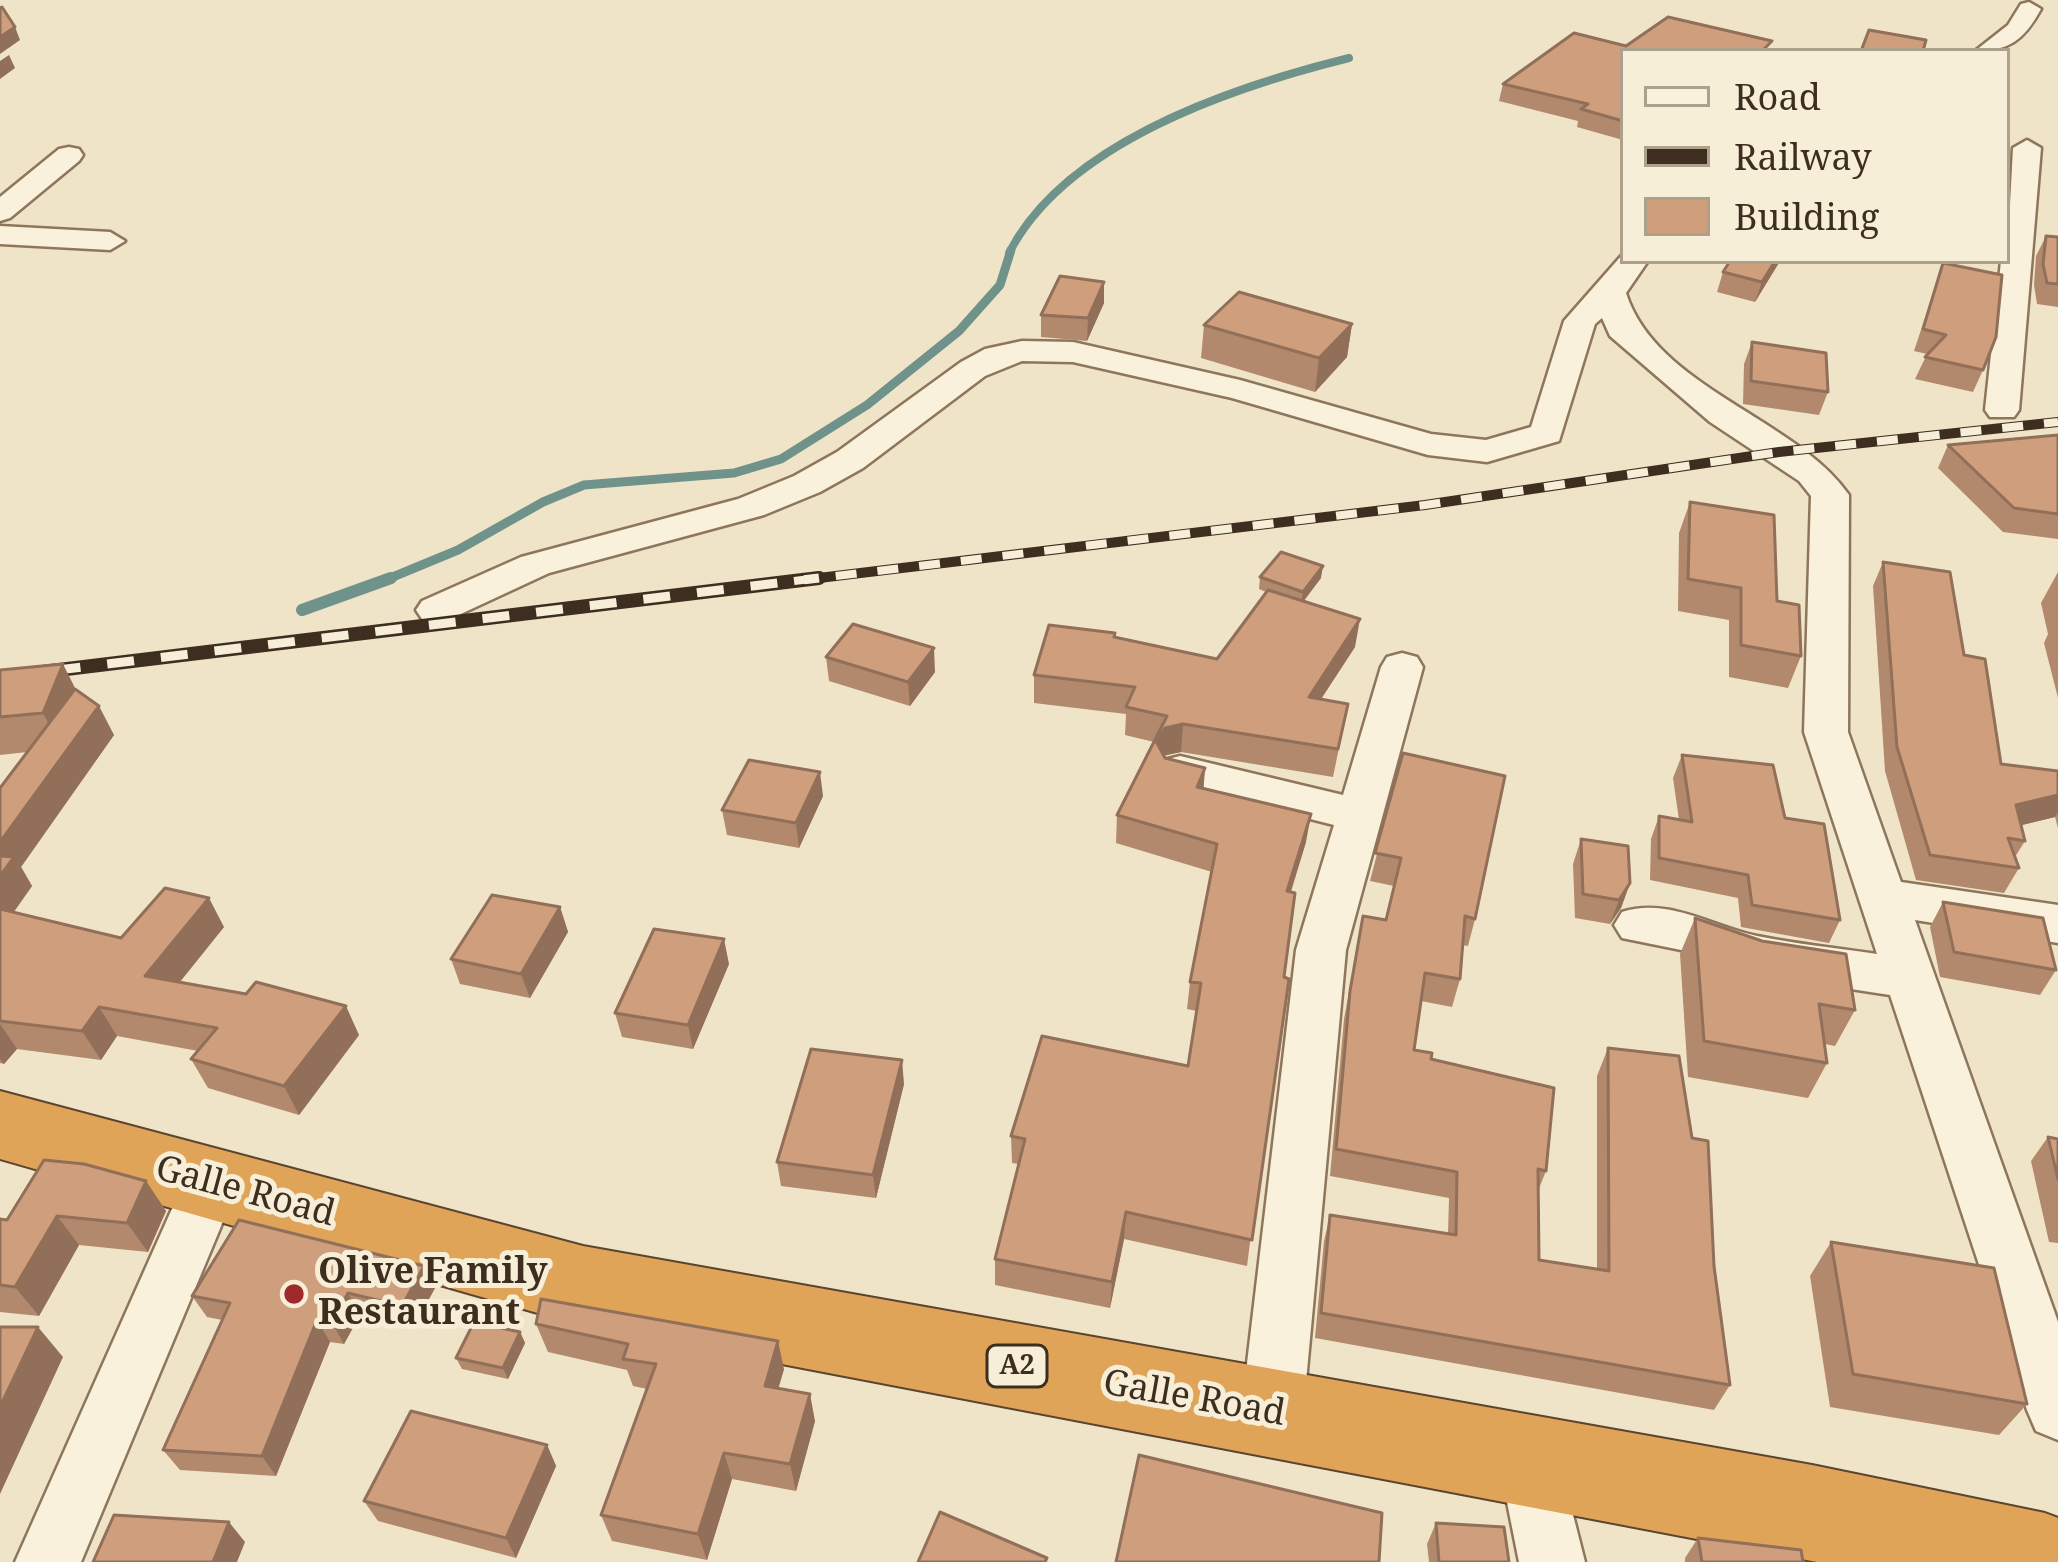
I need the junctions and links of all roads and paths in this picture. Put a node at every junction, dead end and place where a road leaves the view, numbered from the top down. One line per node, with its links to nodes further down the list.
1 (2029, 9): 2 (street)
2 (1991, 48)
3 (2031, 149): 9 (street)
4 (70, 155): 5 (street)
5 (0, 212)
6 (0, 235): 7 (street)
7 (110, 242)
8 (1622, 277): 10 (street); 14 (street)
9 (2002, 410)
10 (436, 610)
11 (1402, 667): 13 (street)
12 (1180, 771): 13 (street)
13 (1359, 815): 21 (street)
14 (1883, 898): 15 (street); 17 (street)
15 (2058, 924)
16 (1640, 925): 17 (street)
17 (1910, 978): 20 (street)
18 (0, 1125): 19 (highway, Galle Road / A2)
19 (211, 1183): 21 (highway, Galle Road / A2); 24 (street)
20 (2058, 1410)
21 (1272, 1414): 22 (highway, Galle Road / A2)
22 (1532, 1462): 23 (highway, Galle Road / A2); 25 (street)
23 (1817, 1538): 26 (highway, Galle Road / A2)
24 (48, 1562)
25 (1552, 1562)
26 (2045, 1562)

